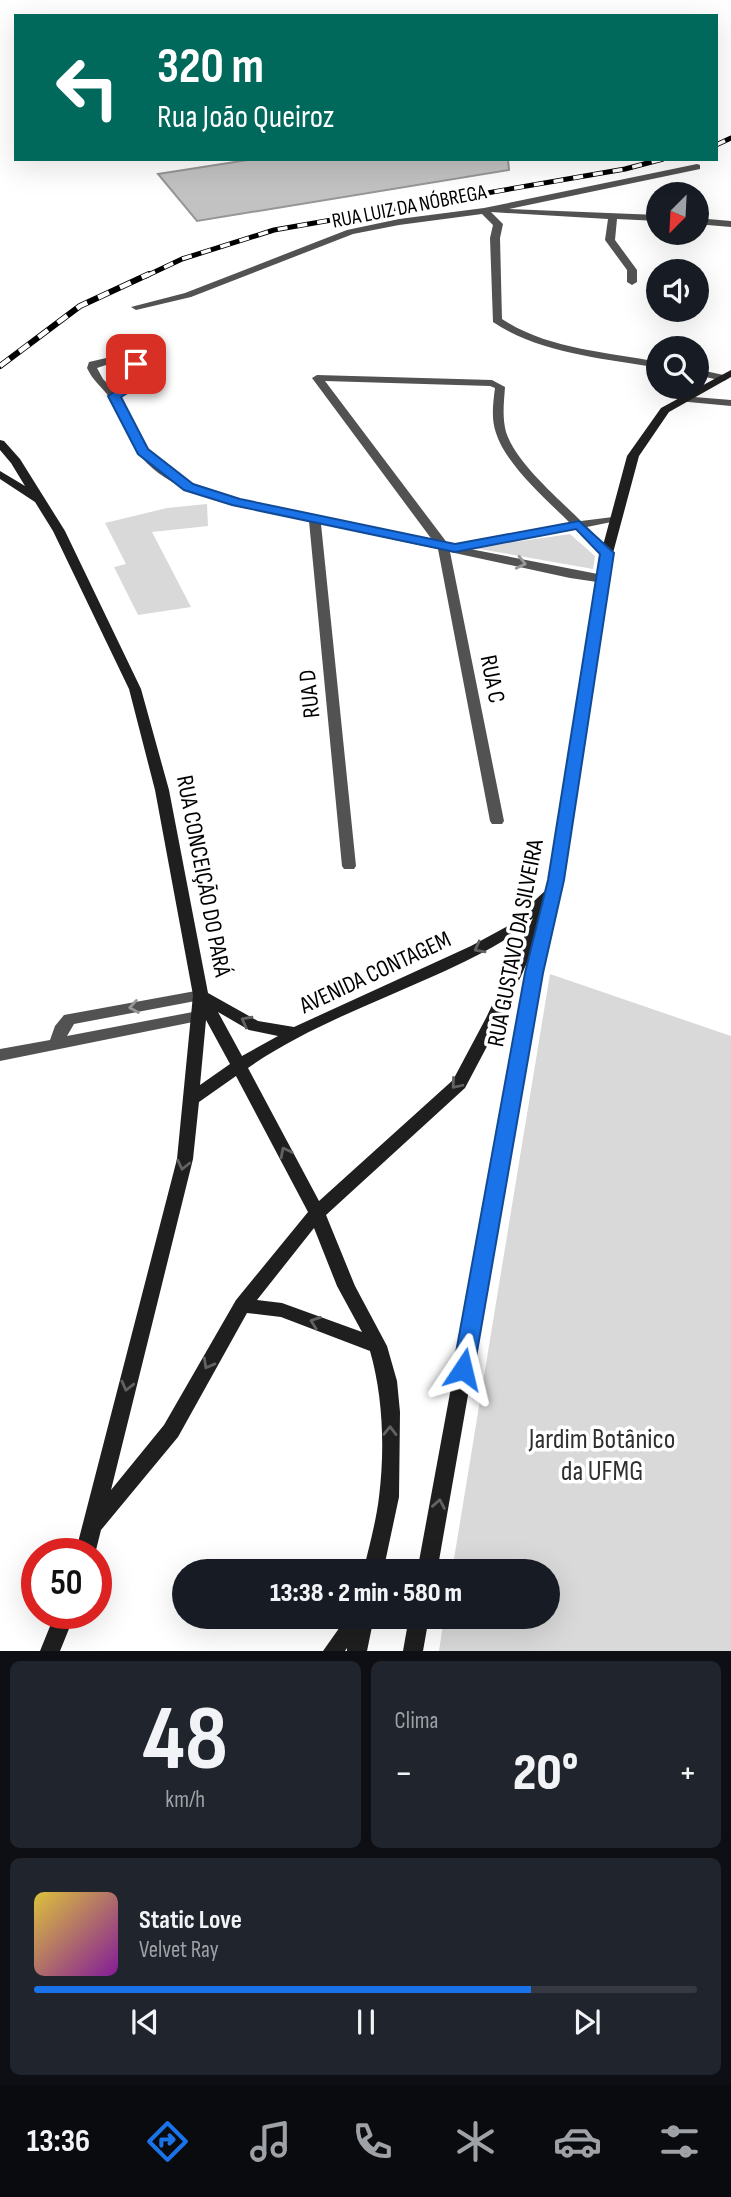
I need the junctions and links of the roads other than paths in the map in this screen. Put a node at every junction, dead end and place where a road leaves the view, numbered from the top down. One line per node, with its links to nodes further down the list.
1 (697, 167): 2 (street, RUA LUIZ DA NÓBREGA)
2 (484, 211): 3 (street); 8 (street, RUA LUIZ DA NÓBREGA); 9 (street)
3 (613, 216): 4 (street); 7 (street)
4 (646, 217)
5 (709, 222): 6 (street)
6 (731, 224)
7 (632, 282)
8 (136, 307)
9 (646, 362)
10 (709, 374): 11 (street)
11 (728, 376): 12 (main road, RUA GUSTAVO DA SILVEIRA)
12 (709, 386)
13 (114, 396): 13 (street); 19 (street)
14 (682, 399): 15 (street); 20 (main road, RUA GUSTAVO DA SILVEIRA)
15 (731, 403)
16 (0, 443): 18 (main road, RUA CONCEIÇÃO DO PARÁ)
17 (0, 474): 18 (main road)
18 (43, 501): 28 (main road, RUA CONCEIÇÃO DO PARÁ)
19 (315, 518): 22 (street); 26 (street, RUA D)
20 (617, 518): 21 (street); 23 (main road, RUA GUSTAVO DA SILVEIRA)
21 (579, 525): 22 (street); 22 (street); 23 (street)
22 (449, 547): 24 (street, one-way to 24); 25 (street, RUA C)
23 (607, 553): 24 (main road, RUA GUSTAVO DA SILVEIRA)
24 (604, 579): 27 (main road, RUA GUSTAVO DA SILVEIRA)
25 (498, 821)
26 (349, 866)
27 (552, 892): 30 (main road, AVENIDA CONTAGEM, one-way to 30); 35 (main road, one-way to 35); 41 (main road, RUA GUSTAVO DA SILVEIRA, one-way to 27)
28 (201, 995): 29 (main road, RUA CONCEIÇÃO DO PARÁ); 30 (main road, AVENIDA CONTAGEM, one-way to 28); 31 (street, one-way to 31); 33 (main road)
29 (198, 1016): 31 (street); 34 (main road, RUA CONCEIÇÃO DO PARÁ)
30 (296, 1033): 33 (main road)
31 (57, 1045): 32 (street)
32 (0, 1055)
33 (240, 1065): 34 (main road); 35 (main road, one-way to 33)
34 (193, 1098): 38 (main road, RUA CONCEIÇÃO DO PARÁ, one-way to 38)
35 (317, 1213): 36 (main road); 37 (main road)
36 (242, 1305): 37 (main road, one-way to 36); 38 (main road, one-way to 38)
37 (378, 1346): 40 (main road, one-way to 37)
38 (92, 1527): 39 (main road, RUA CONCEIÇÃO DO PARÁ)
39 (89, 1538)
40 (375, 1559)
41 (429, 1559)
42 (59, 1629): 46 (main road)
43 (351, 1629): 47 (main road)
44 (360, 1629): 48 (main road)
45 (417, 1629): 49 (main road)
46 (50, 1651)
47 (333, 1651)
48 (357, 1651)
49 (413, 1651)

